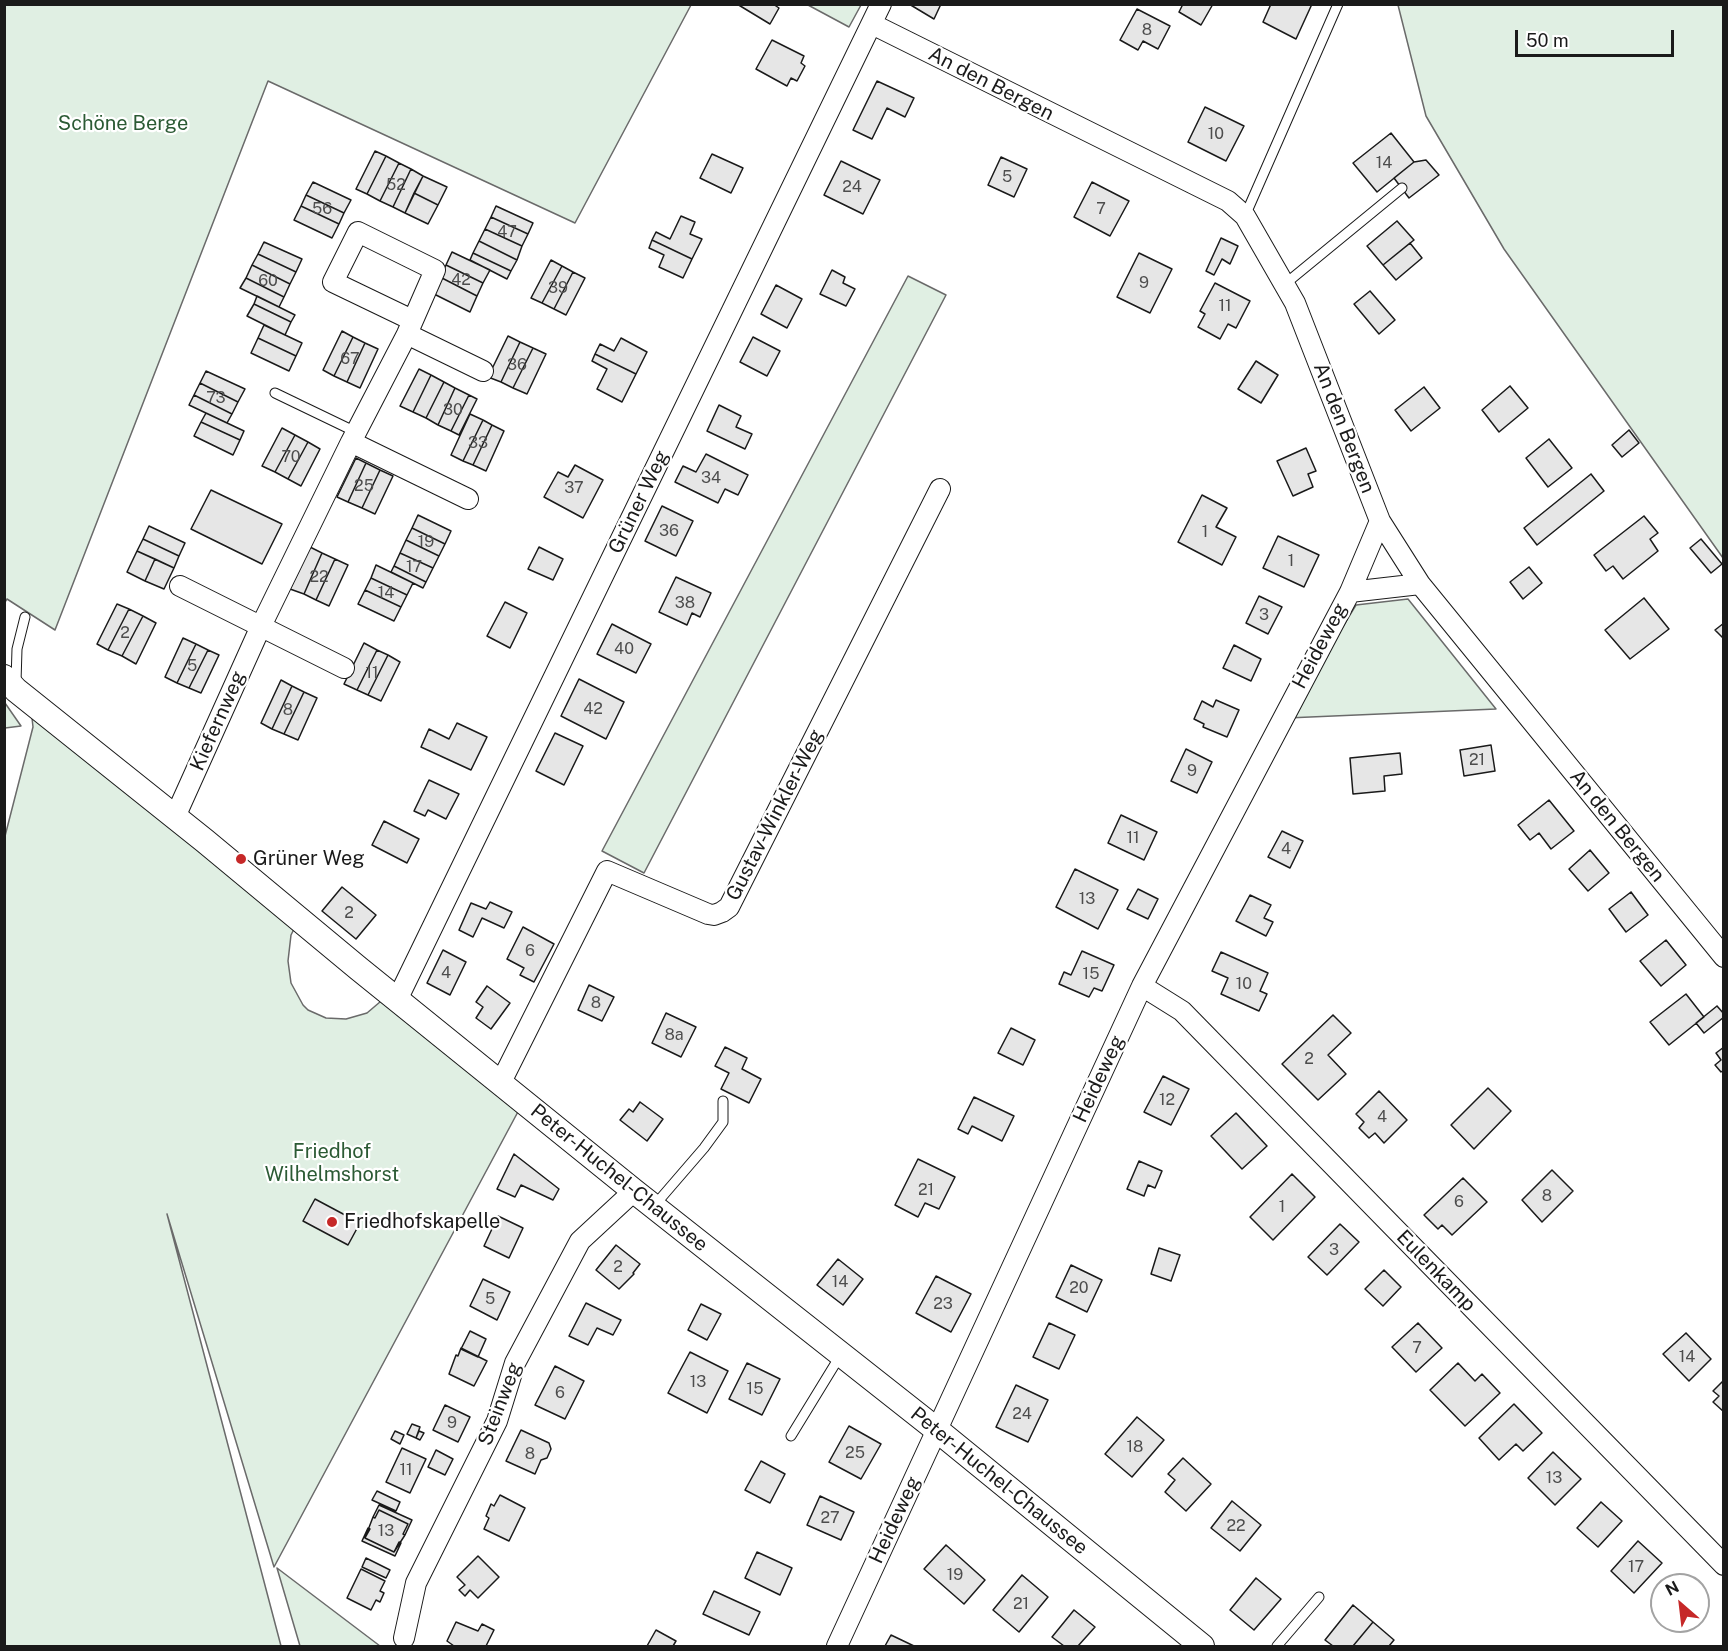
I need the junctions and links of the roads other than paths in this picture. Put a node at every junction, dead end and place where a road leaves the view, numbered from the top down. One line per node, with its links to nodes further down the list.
1 (881, 4): 3 (street, Grüner Weg)
2 (1338, 4): 5 (lane)
3 (872, 24): 5 (street, An den Bergen); 24 (street, Grüner Weg)
4 (1402, 188): 6 (lane)
5 (1245, 216): 6 (street, An den Bergen)
6 (1285, 285): 13 (street, An den Bergen)
7 (409, 327): 7 (street, Kiefernweg); 8 (street, Kiefernweg); 10 (street, Kiefernweg)
8 (483, 371)
9 (275, 393): 10 (lane)
10 (354, 437): 12 (street); 18 (street, Kiefernweg)
11 (940, 489): 25 (street, Gustav-Winkler-Weg)
12 (468, 499)
13 (1380, 521): 14 (street, An den Bergen); 16 (street, Heideweg)
14 (1420, 584): 16 (street); 22 (street, An den Bergen)
15 (180, 586): 18 (street)
16 (1350, 592): 23 (street, Heideweg)
17 (25, 618): 20 (lane)
18 (261, 626): 19 (street); 21 (street, Kiefernweg)
19 (344, 668)
20 (8, 684): 21 (street, Peter-Huchel-Chaussee)
21 (175, 817): 24 (street, Peter-Huchel-Chaussee)
22 (1724, 957)
23 (1142, 986): 30 (street, Heideweg); 32 (street, Eulenkamp)
24 (397, 1000): 25 (street, Peter-Huchel-Chaussee)
25 (501, 1082): 27 (street, Peter-Huchel-Chaussee)
26 (723, 1101): 28 (lane)
27 (634, 1191): 28 (street, Peter-Huchel-Chaussee); 34 (street, Steinweg)
28 (654, 1206): 29 (street, Peter-Huchel-Chaussee)
29 (842, 1354): 30 (street, Peter-Huchel-Chaussee); 31 (lane)
30 (937, 1430): 35 (street, Heideweg); 36 (street, Peter-Huchel-Chaussee)
31 (791, 1436)
32 (1724, 1565)
33 (1319, 1597): 37 (lane)
34 (404, 1638)
35 (837, 1647)
36 (1202, 1647)
37 (1277, 1647)

